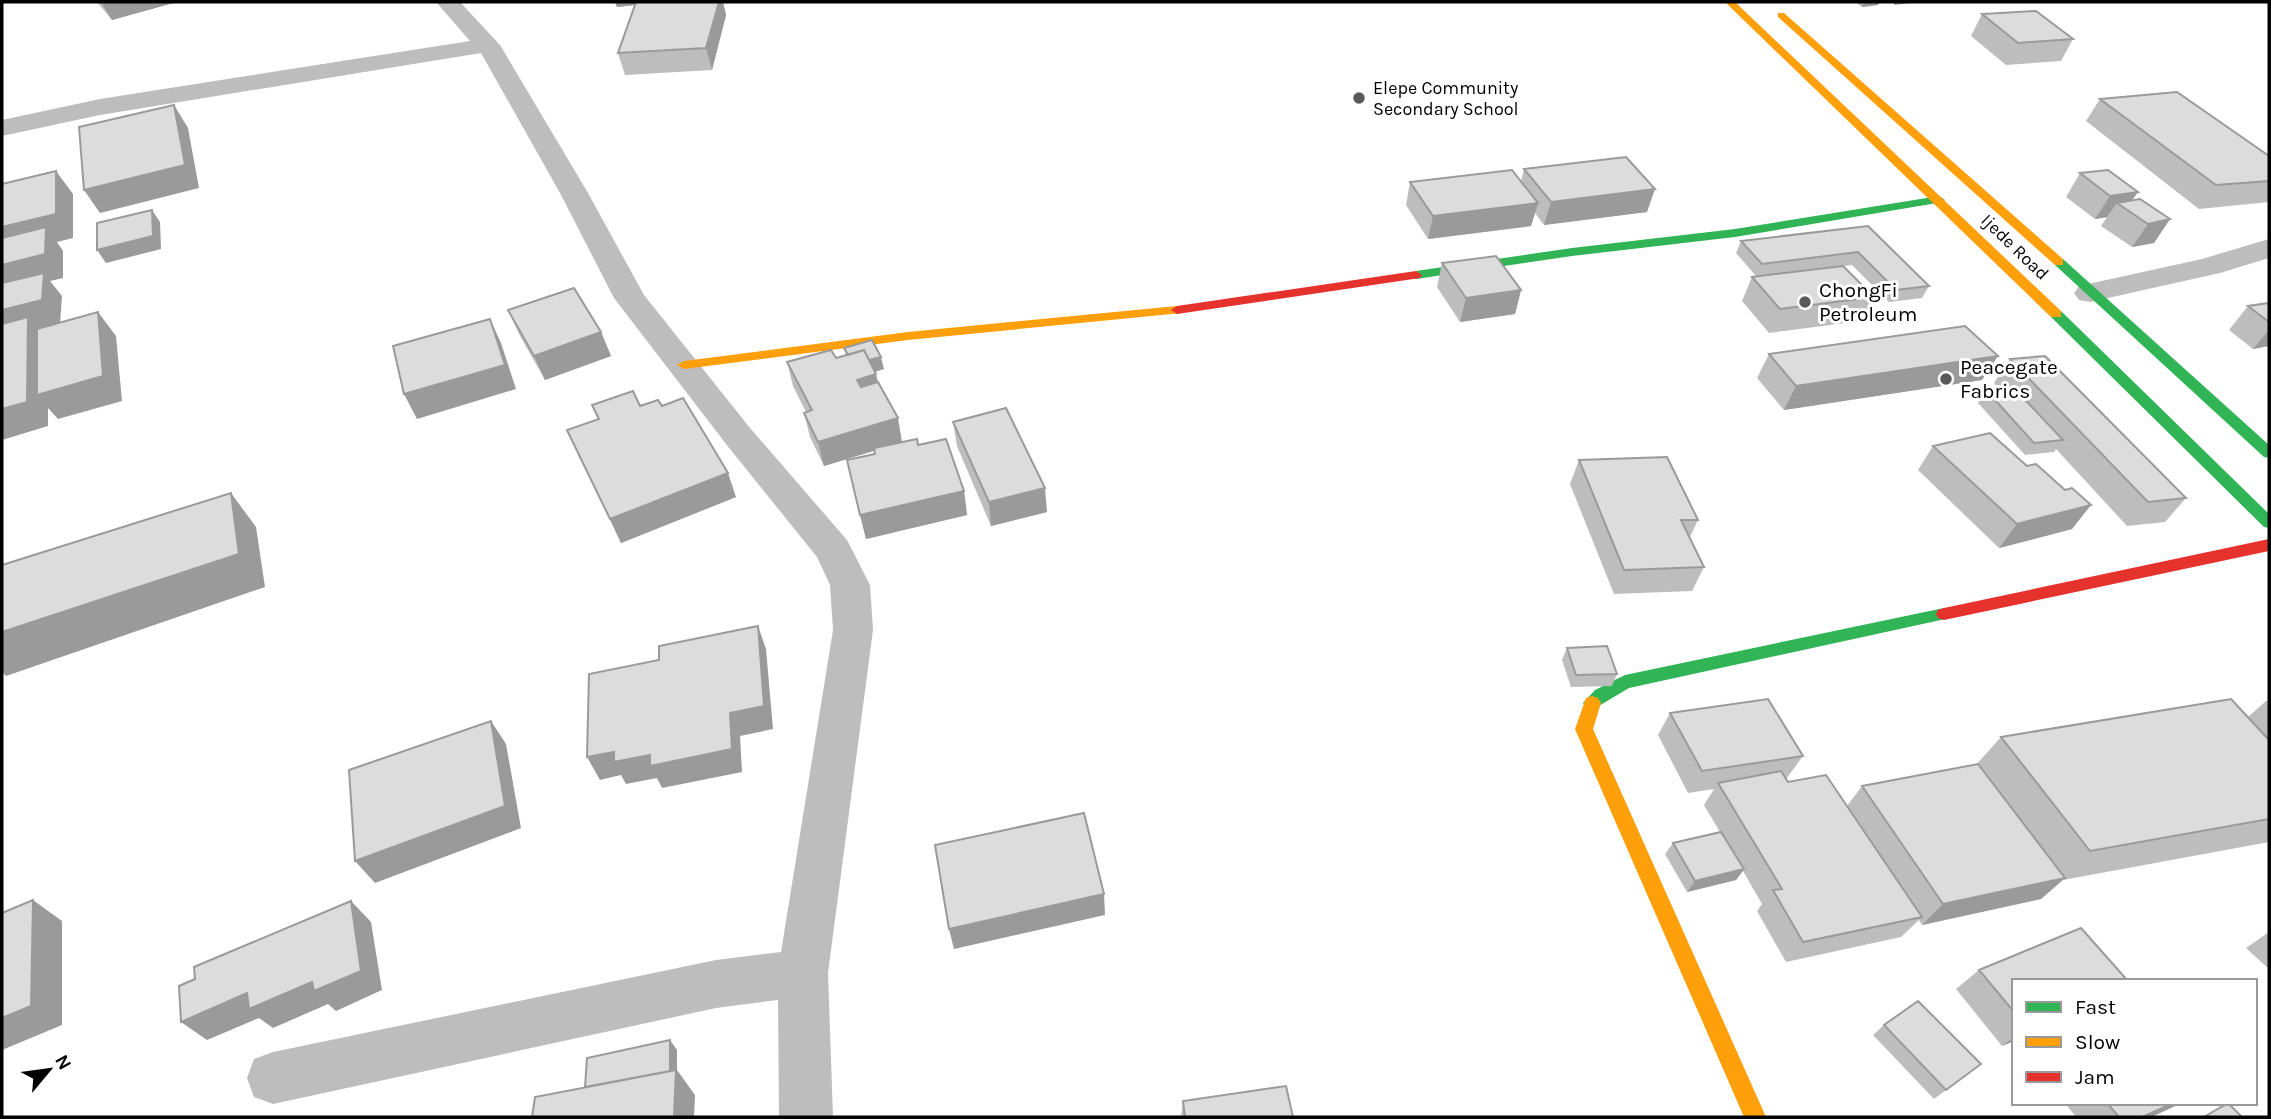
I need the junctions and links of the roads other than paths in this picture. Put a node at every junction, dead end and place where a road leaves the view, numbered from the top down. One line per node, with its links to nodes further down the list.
1 (447, 2): 4 (street)
2 (1730, 2): 6 (street, Ijede Road)
3 (1765, 2): 8 (street, Ijede Road)
4 (488, 45): 5 (street); 9 (street)
5 (2, 128)
6 (1939, 200): 9 (street); 11 (street, Ijede Road)
7 (2269, 247): 8 (street)
8 (2090, 293): 10 (street, Ijede Road)
9 (684, 365): 13 (street)
10 (2269, 453)
11 (2269, 523)
12 (2269, 545): 16 (street)
13 (803, 973): 14 (street); 15 (street)
14 (272, 1078)
15 (806, 1117)
16 (1755, 1117)

